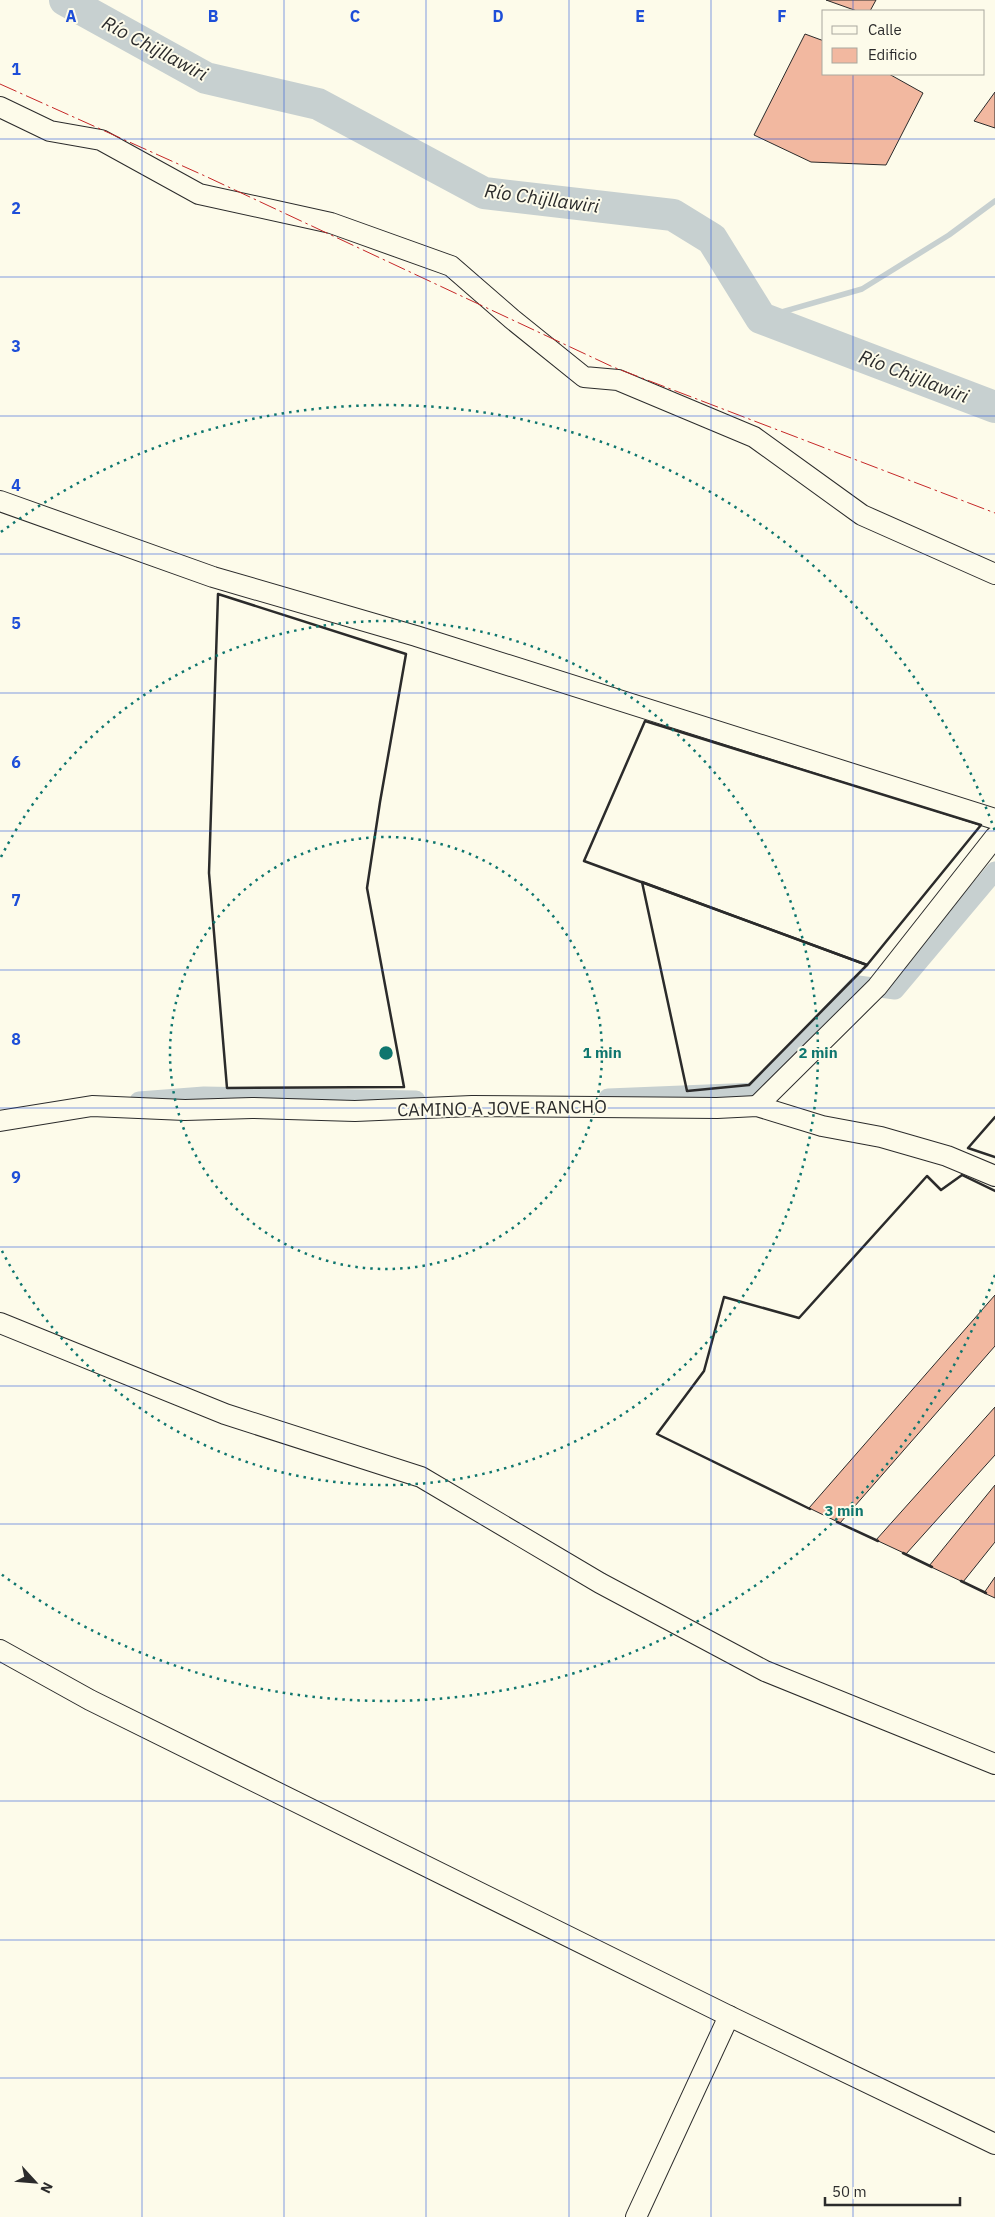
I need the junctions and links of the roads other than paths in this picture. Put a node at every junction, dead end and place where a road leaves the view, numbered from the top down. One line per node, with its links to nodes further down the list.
1 (0, 107): 3 (street)
2 (0, 501): 4 (street)
3 (995, 574)
4 (995, 820)
5 (995, 837): 6 (street)
6 (757, 1106): 7 (street, CAMINO A JOVE RANCHO); 8 (street, CAMINO A JOVE RANCHO)
7 (0, 1121)
8 (995, 1176)
9 (0, 1323): 11 (street)
10 (0, 1650): 12 (street)
11 (995, 1764)
12 (729, 2016): 13 (street); 14 (street)
13 (995, 2144)
14 (636, 2217)

